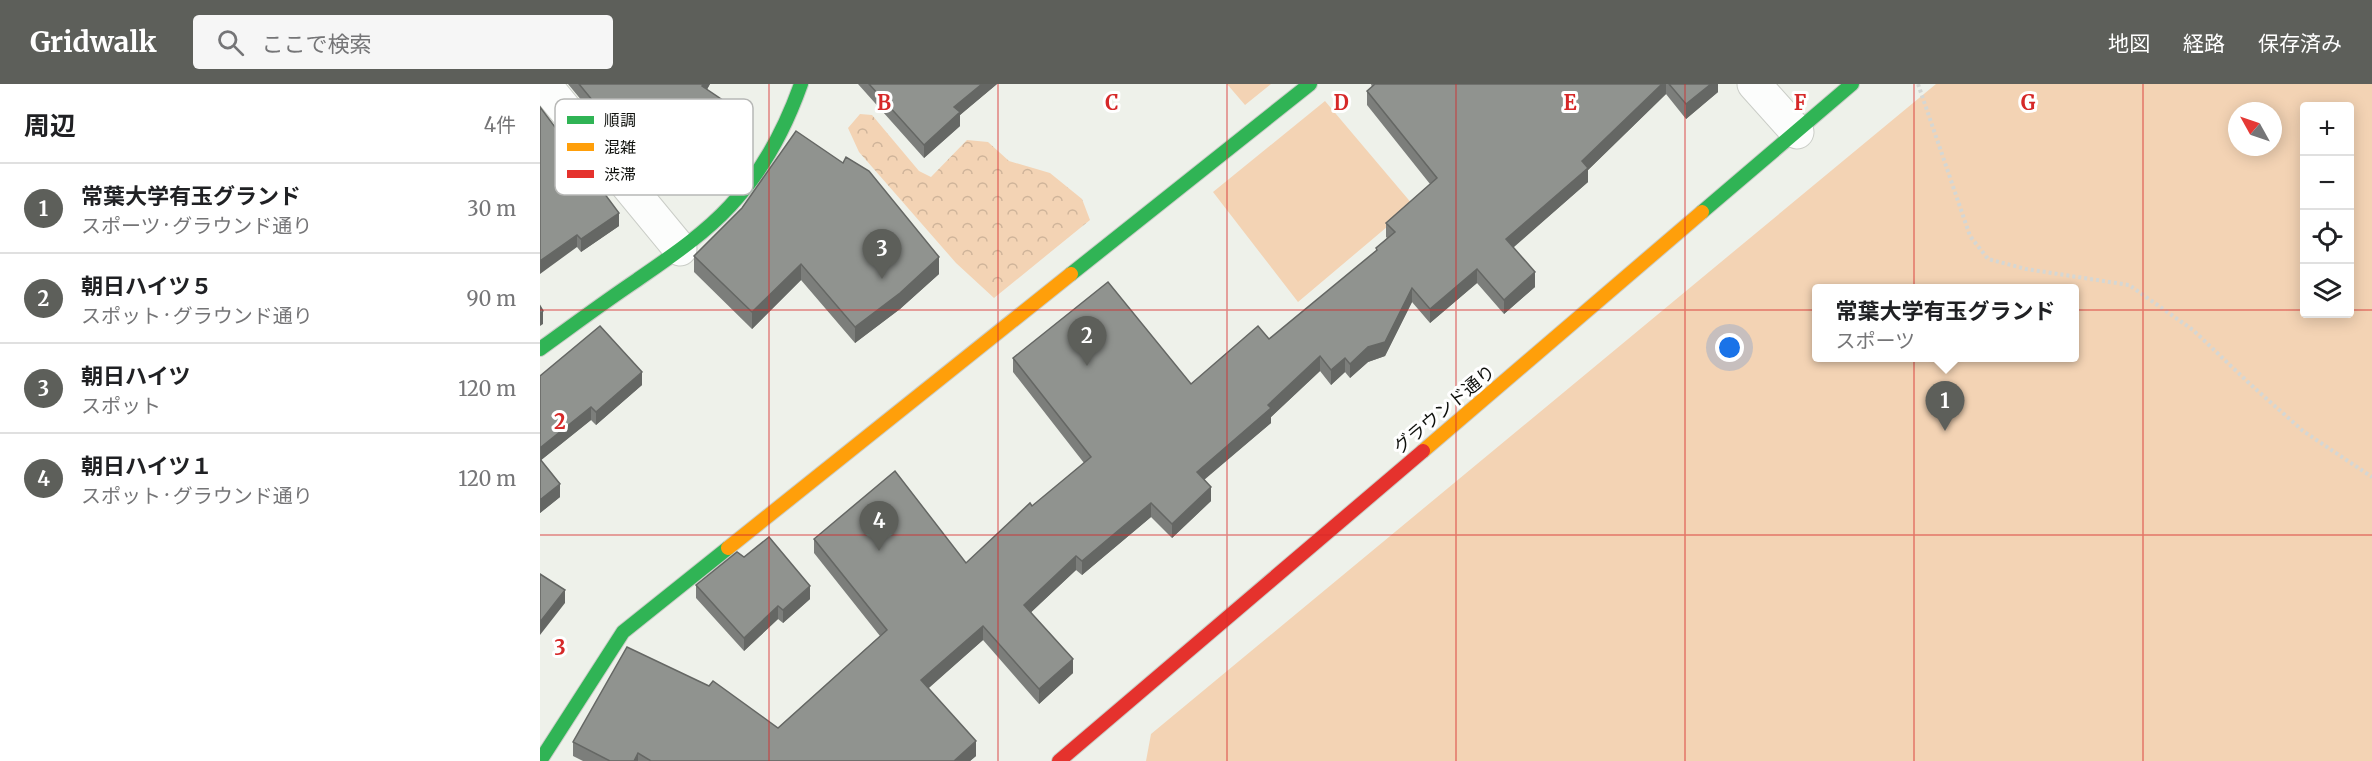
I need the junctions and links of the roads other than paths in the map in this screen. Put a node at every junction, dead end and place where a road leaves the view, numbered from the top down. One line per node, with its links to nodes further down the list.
1 (544, 84): 6 (street)
2 (801, 84): 8 (street)
3 (1310, 84): 13 (street)
4 (1755, 84): 7 (street)
5 (1852, 84): 7 (street, グラウンド通り)
6 (556, 99)
7 (1797, 132): 14 (street, グラウンド通り)
8 (753, 177)
9 (635, 195): 11 (street)
10 (739, 195): 11 (street)
11 (680, 249): 12 (street)
12 (540, 349)
13 (540, 761)
14 (1061, 761)

